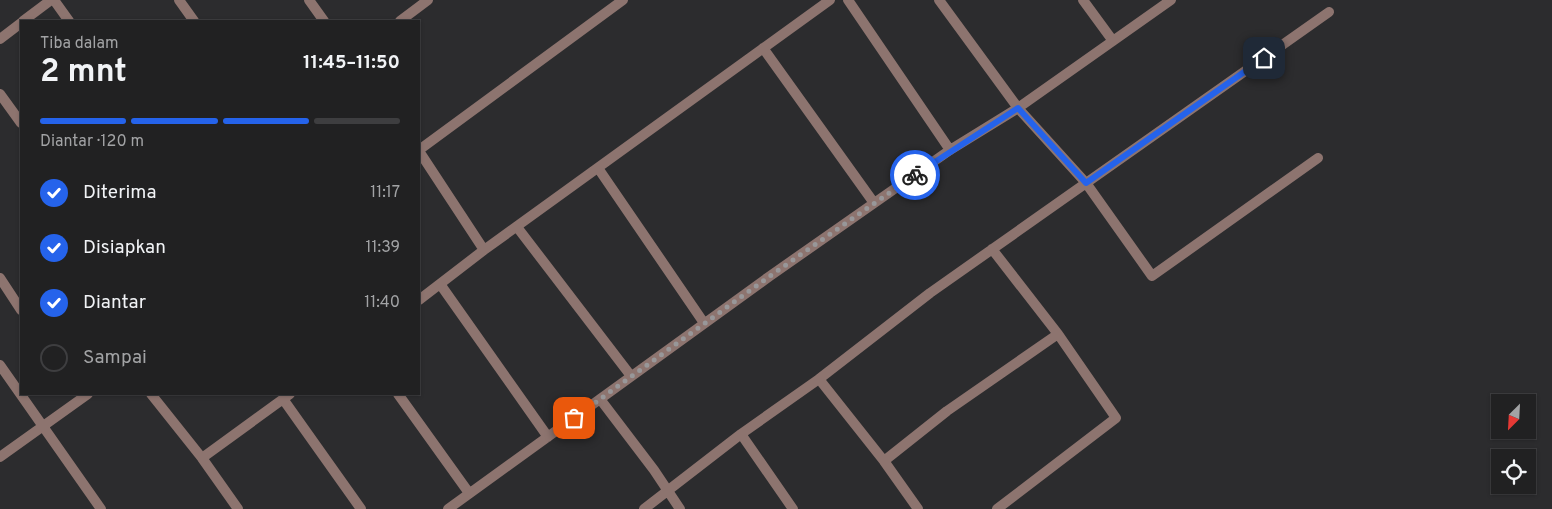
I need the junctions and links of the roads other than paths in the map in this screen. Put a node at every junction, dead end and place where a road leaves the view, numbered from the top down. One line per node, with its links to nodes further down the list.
1 (52, 0): 12 (street); 13 (street)
2 (179, 0): 14 (street)
3 (309, 0): 15 (street)
4 (428, 0): 16 (street)
5 (623, 0): 24 (street)
6 (830, 0): 20 (street)
7 (848, 0): 25 (street)
8 (939, 0): 22 (street)
9 (1082, 0): 19 (street)
10 (1171, 0): 19 (street)
11 (1329, 12): 29 (street)
12 (25, 20)
13 (69, 20)
14 (193, 20)
15 (323, 20)
16 (401, 20)
17 (20, 24): 18 (street)
18 (0, 40)
19 (1113, 41): 22 (street)
20 (764, 48): 28 (street); 30 (street)
21 (0, 94): 23 (street)
22 (1018, 108): 25 (street); 29 (street)
23 (20, 122)
24 (420, 149)
25 (950, 150): 30 (street)
26 (420, 152): 33 (street)
27 (1318, 158): 29 (street)
28 (598, 168): 31 (street); 38 (street)
29 (1086, 183): 32 (street)
30 (874, 203): 38 (street)
31 (517, 227): 33 (street); 41 (street)
32 (992, 249): 39 (street); 42 (street)
33 (484, 250): 35 (street)
34 (0, 278): 37 (street)
35 (440, 284): 36 (street); 52 (street)
36 (420, 299)
37 (20, 306)
38 (704, 323): 41 (street)
39 (1058, 334): 55 (street); 66 (street)
40 (0, 365): 43 (street)
41 (631, 376): 49 (street)
42 (819, 379): 51 (street); 55 (street)
43 (20, 393)
44 (21, 395): 50 (street)
45 (152, 395): 54 (street)
46 (399, 395): 57 (street)
47 (286, 396): 54 (street); 60 (street)
48 (77, 397): 50 (street)
49 (600, 399): 52 (street); 56 (street)
50 (43, 426): 53 (street); 58 (street)
51 (741, 434): 56 (street); 64 (street)
52 (548, 436): 57 (street)
53 (0, 456)
54 (202, 458): 59 (street)
55 (884, 461): 65 (street)
56 (668, 492): 62 (street); 63 (street)
57 (470, 494): 61 (street)
58 (101, 509)
59 (238, 509)
60 (361, 509)
61 (448, 509)
62 (644, 509)
63 (680, 509)
64 (793, 509)
65 (918, 509)
66 (997, 509)

